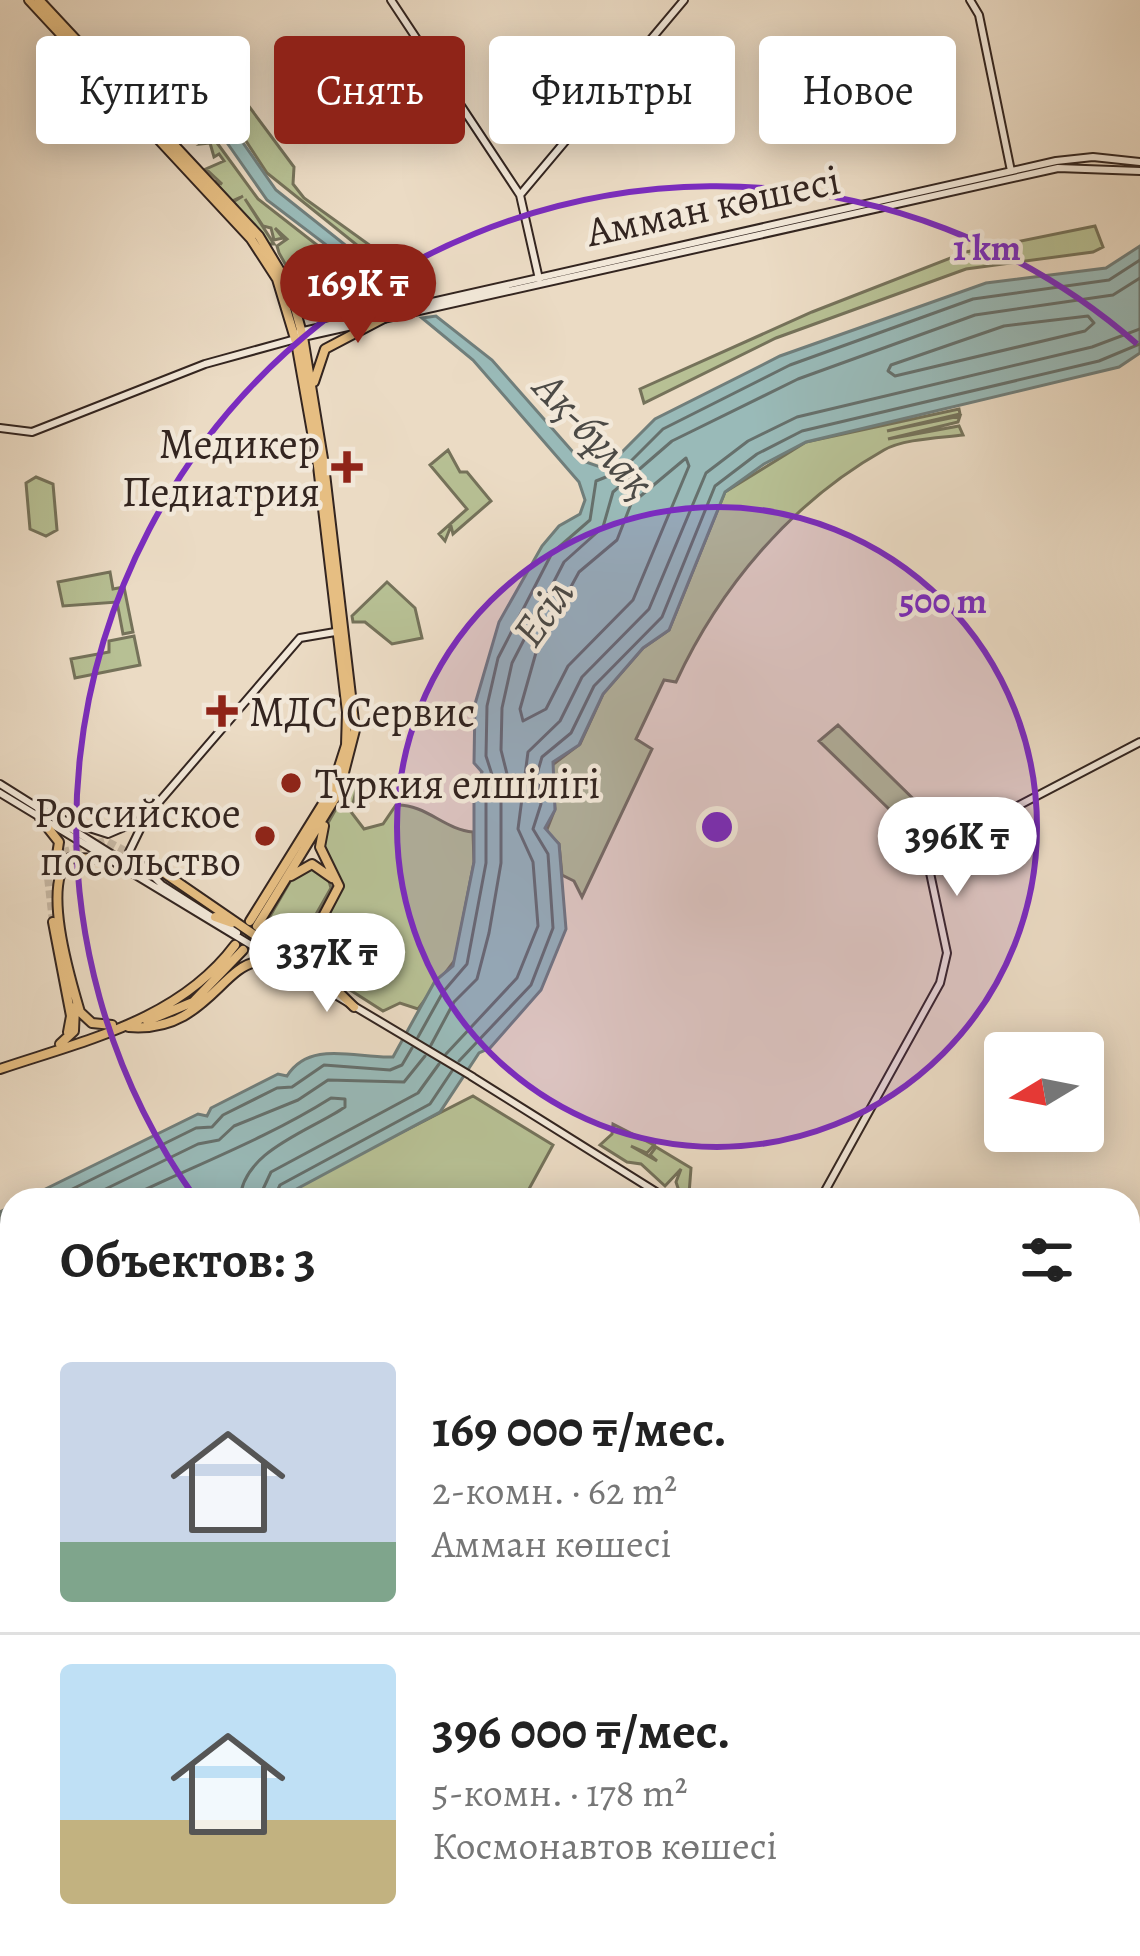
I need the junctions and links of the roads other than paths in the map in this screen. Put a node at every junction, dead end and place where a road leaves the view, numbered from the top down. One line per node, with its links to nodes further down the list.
1 (29, 0): 14 (main road)
2 (39, 0): 10 (main road)
3 (391, 0): 8 (street)
4 (685, 0): 8 (street)
5 (970, 0): 7 (street)
6 (1140, 167): 7 (street, Амман көшесі)
7 (1012, 175): 9 (street, Амман көшесі)
8 (520, 195): 9 (street)
9 (539, 280): 11 (street, Амман көшесі)
10 (289, 286): 12 (main road); 14 (main road)
11 (403, 310): 12 (street, Амман көшесі); 13 (street, Амман көшесі)
12 (355, 318): 14 (street, Амман көшесі)
13 (384, 318): 14 (street, Амман көшесі); 15 (main road)
14 (298, 336): 15 (main road); 16 (street); 17 (main road)
15 (313, 396): 17 (main road)
16 (0, 428)
17 (341, 631): 19 (main road); 22 (street); 30 (main road)
18 (1140, 742): 39 (street)
19 (344, 779): 26 (main road); 33 (main road)
20 (5, 792): 21 (street)
21 (39, 813): 22 (street); 23 (street); 25 (street); 35 (main road)
22 (146, 817): 25 (street)
23 (107, 859): 32 (street); 34 (main road)
24 (154, 866): 29 (main road)
25 (162, 885): 27 (street)
26 (278, 890): 30 (main road); 30 (main road)
27 (215, 917): 29 (main road); 32 (street)
28 (53, 922): 35 (main road)
29 (239, 926): 30 (main road)
30 (254, 928): 32 (main road)
31 (239, 947): 34 (main road)
32 (283, 964): 33 (street); 34 (main road)
33 (354, 1007): 38 (street)
34 (127, 1024): 36 (main road)
35 (51, 1049): 36 (main road)
36 (39, 1055): 37 (main road)
37 (0, 1069)
38 (650, 1188)
39 (827, 1188)

